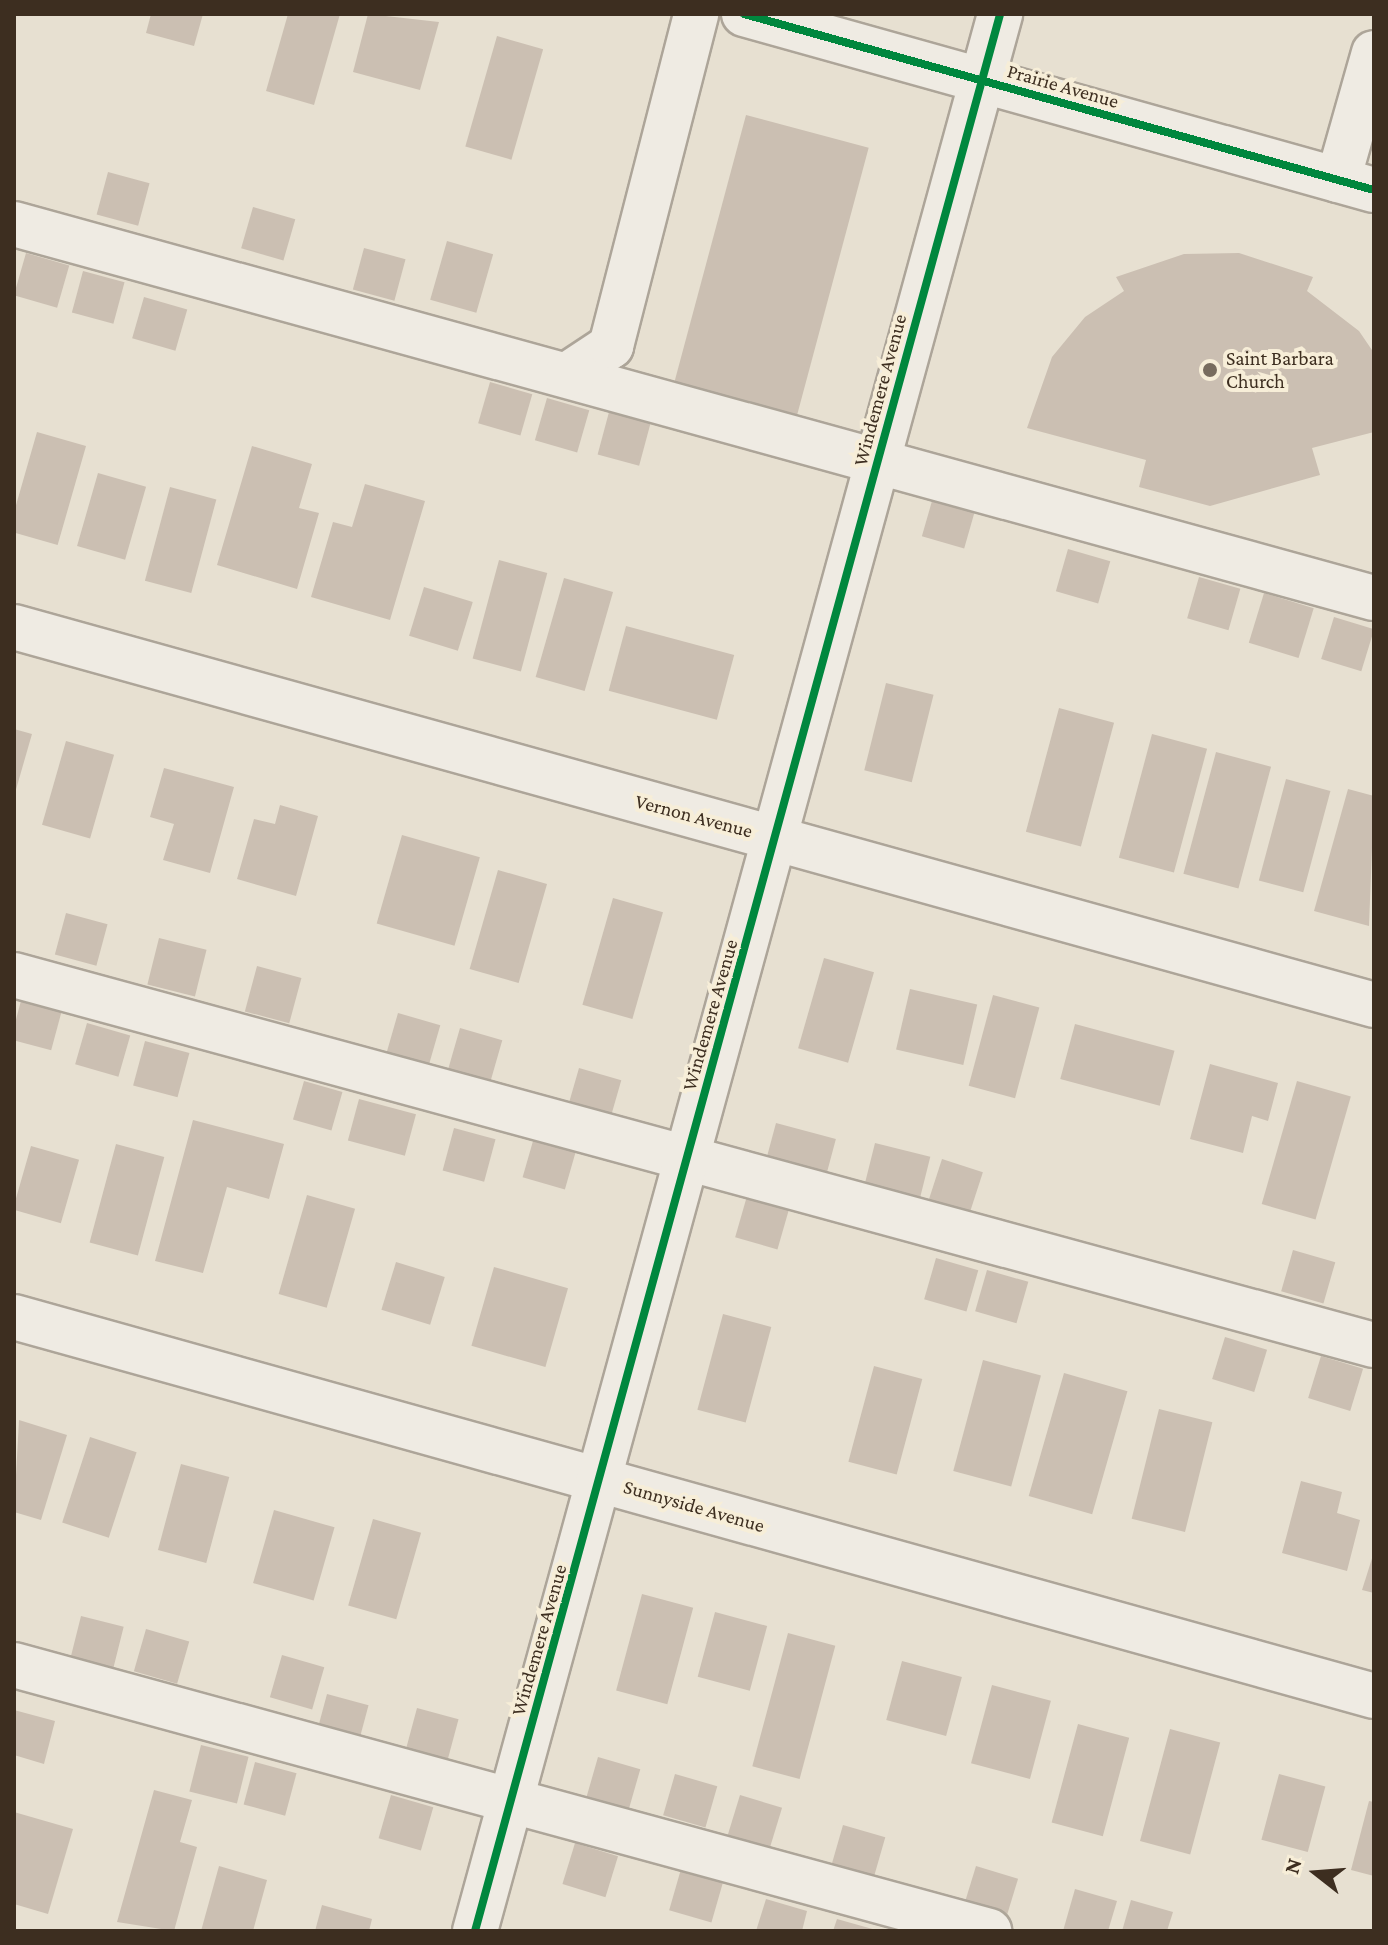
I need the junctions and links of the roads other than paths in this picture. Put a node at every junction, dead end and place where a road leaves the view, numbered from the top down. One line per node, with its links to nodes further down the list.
1 (696, 14): 8 (street)
2 (744, 14): 5 (street, Prairie Avenue)
3 (1000, 14): 5 (street, Windemere Avenue)
4 (1374, 53): 6 (street)
5 (982, 80): 6 (street, Prairie Avenue); 9 (street, Windemere Avenue)
6 (1356, 185)
7 (14, 224): 8 (street)
8 (567, 375): 9 (street)
9 (877, 461): 10 (street); 12 (street, Windemere Avenue)
10 (1374, 598)
11 (14, 627): 12 (street, Vernon Avenue)
12 (776, 839): 14 (street, Vernon Avenue); 15 (street, Windemere Avenue)
13 (14, 975): 15 (street)
14 (1374, 1005)
15 (686, 1158): 17 (street); 18 (street, Windemere Avenue)
16 (14, 1317): 18 (street, Sunnyside Avenue)
17 (1374, 1345)
18 (601, 1479): 20 (street, Sunnyside Avenue); 21 (street, Windemere Avenue)
19 (14, 1665): 21 (street)
20 (1374, 1696)
21 (509, 1801): 22 (street, Windemere Avenue); 23 (street)
22 (475, 1931)
23 (989, 1931)

